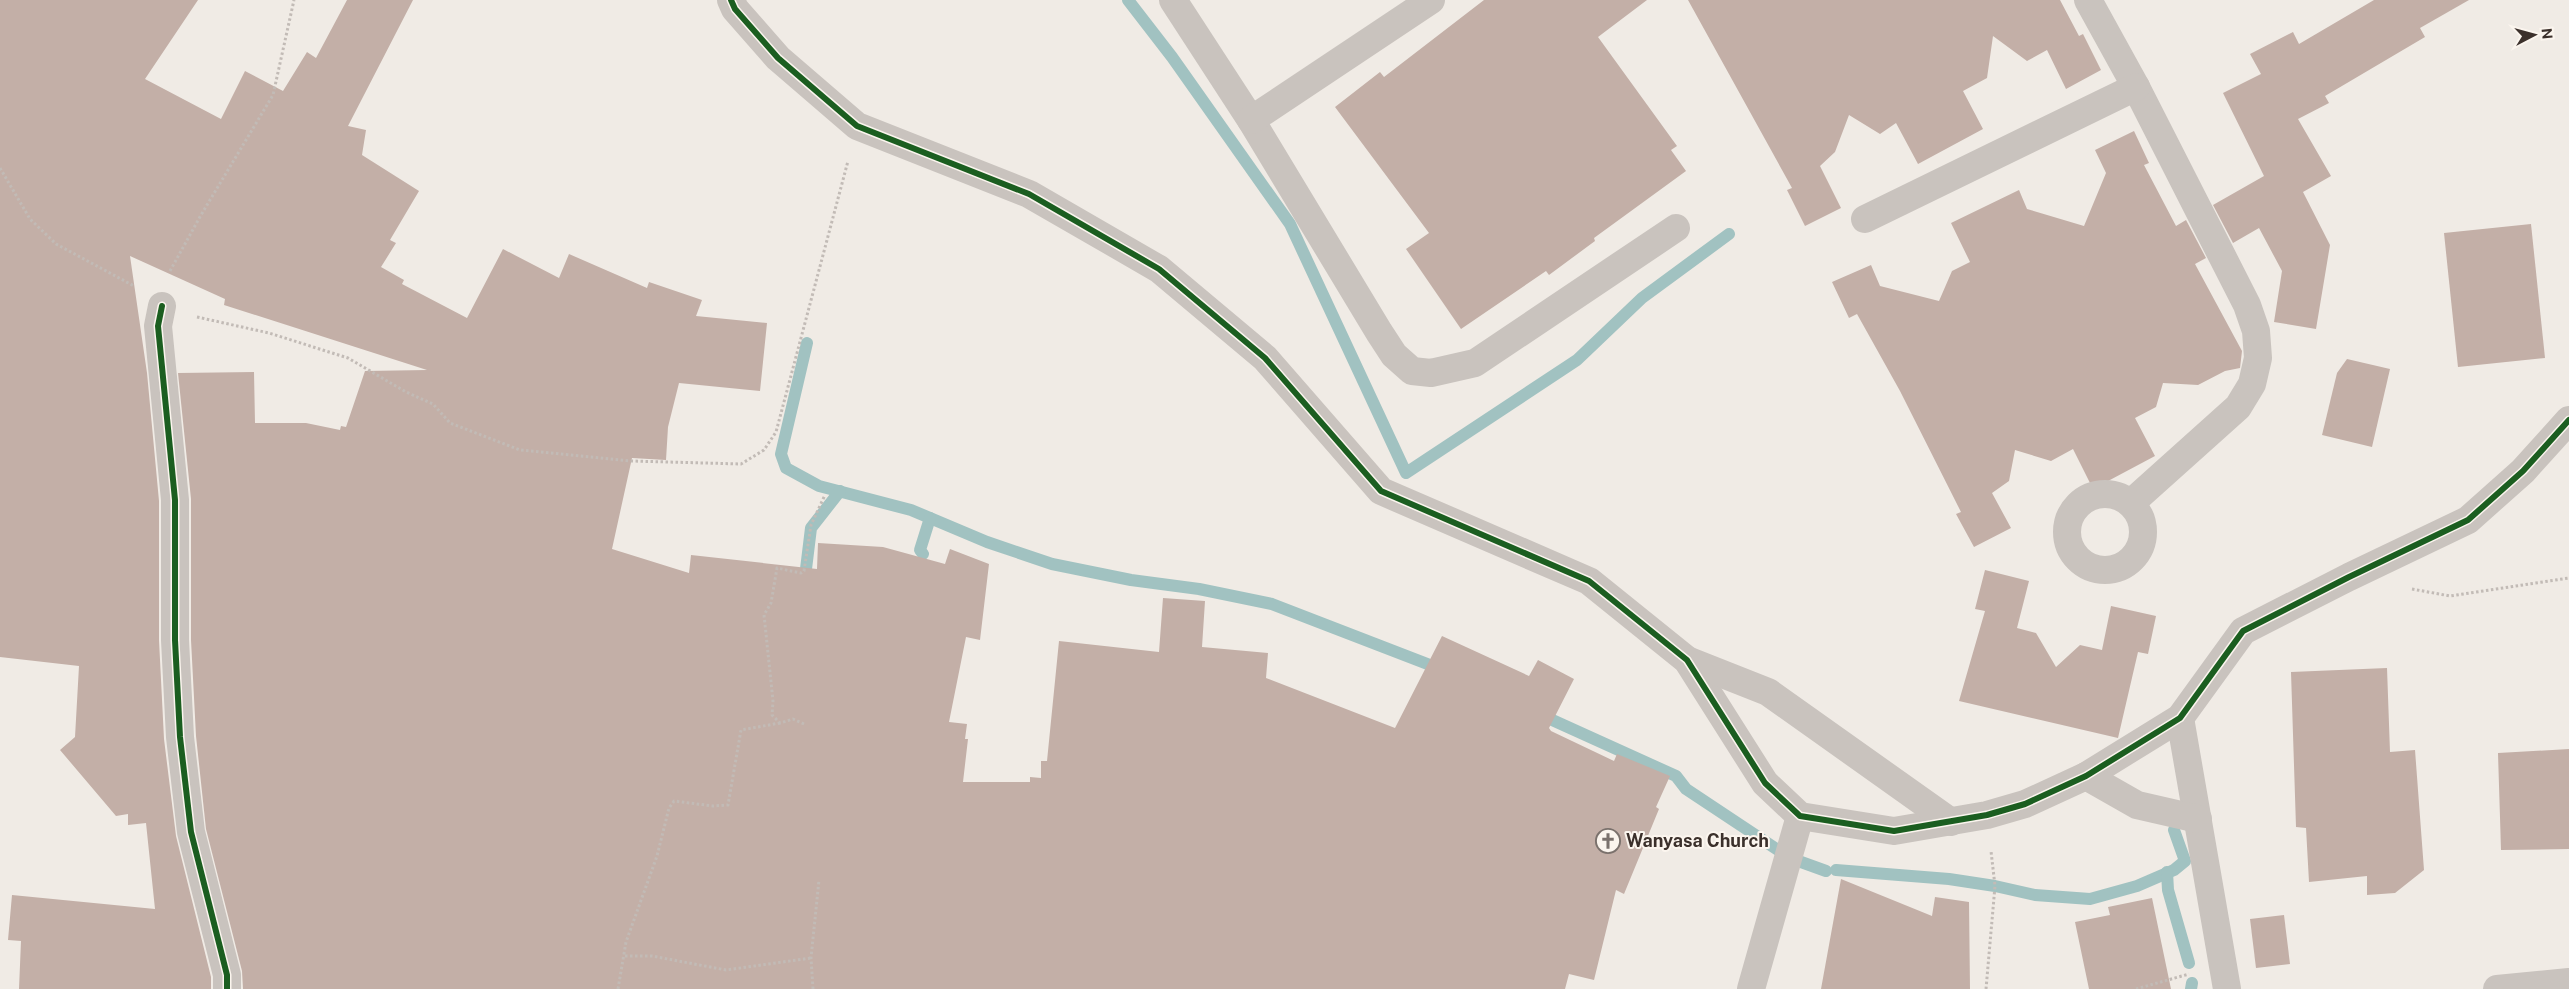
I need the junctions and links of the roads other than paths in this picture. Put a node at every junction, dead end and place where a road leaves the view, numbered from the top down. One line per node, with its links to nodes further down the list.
1 (731, 0): 12 (street)
2 (1173, 0): 6 (street)
3 (1431, 0): 6 (street)
4 (2088, 0): 5 (street)
5 (2136, 87): 7 (street); 11 (street)
6 (1251, 120): 8 (street)
7 (1865, 219)
8 (1676, 228)
9 (162, 306): 20 (street)
10 (2569, 420): 13 (street)
11 (2131, 504)
12 (1687, 660): 15 (street); 17 (street)
13 (2180, 718): 14 (street); 16 (street)
14 (2086, 776): 16 (street); 17 (street)
15 (1800, 816): 17 (street); 21 (street)
16 (2198, 819): 18 (street)
17 (1951, 822)
18 (2225, 976)
19 (2569, 982): 22 (street)
20 (227, 989)
21 (1751, 989)
22 (2497, 989)

